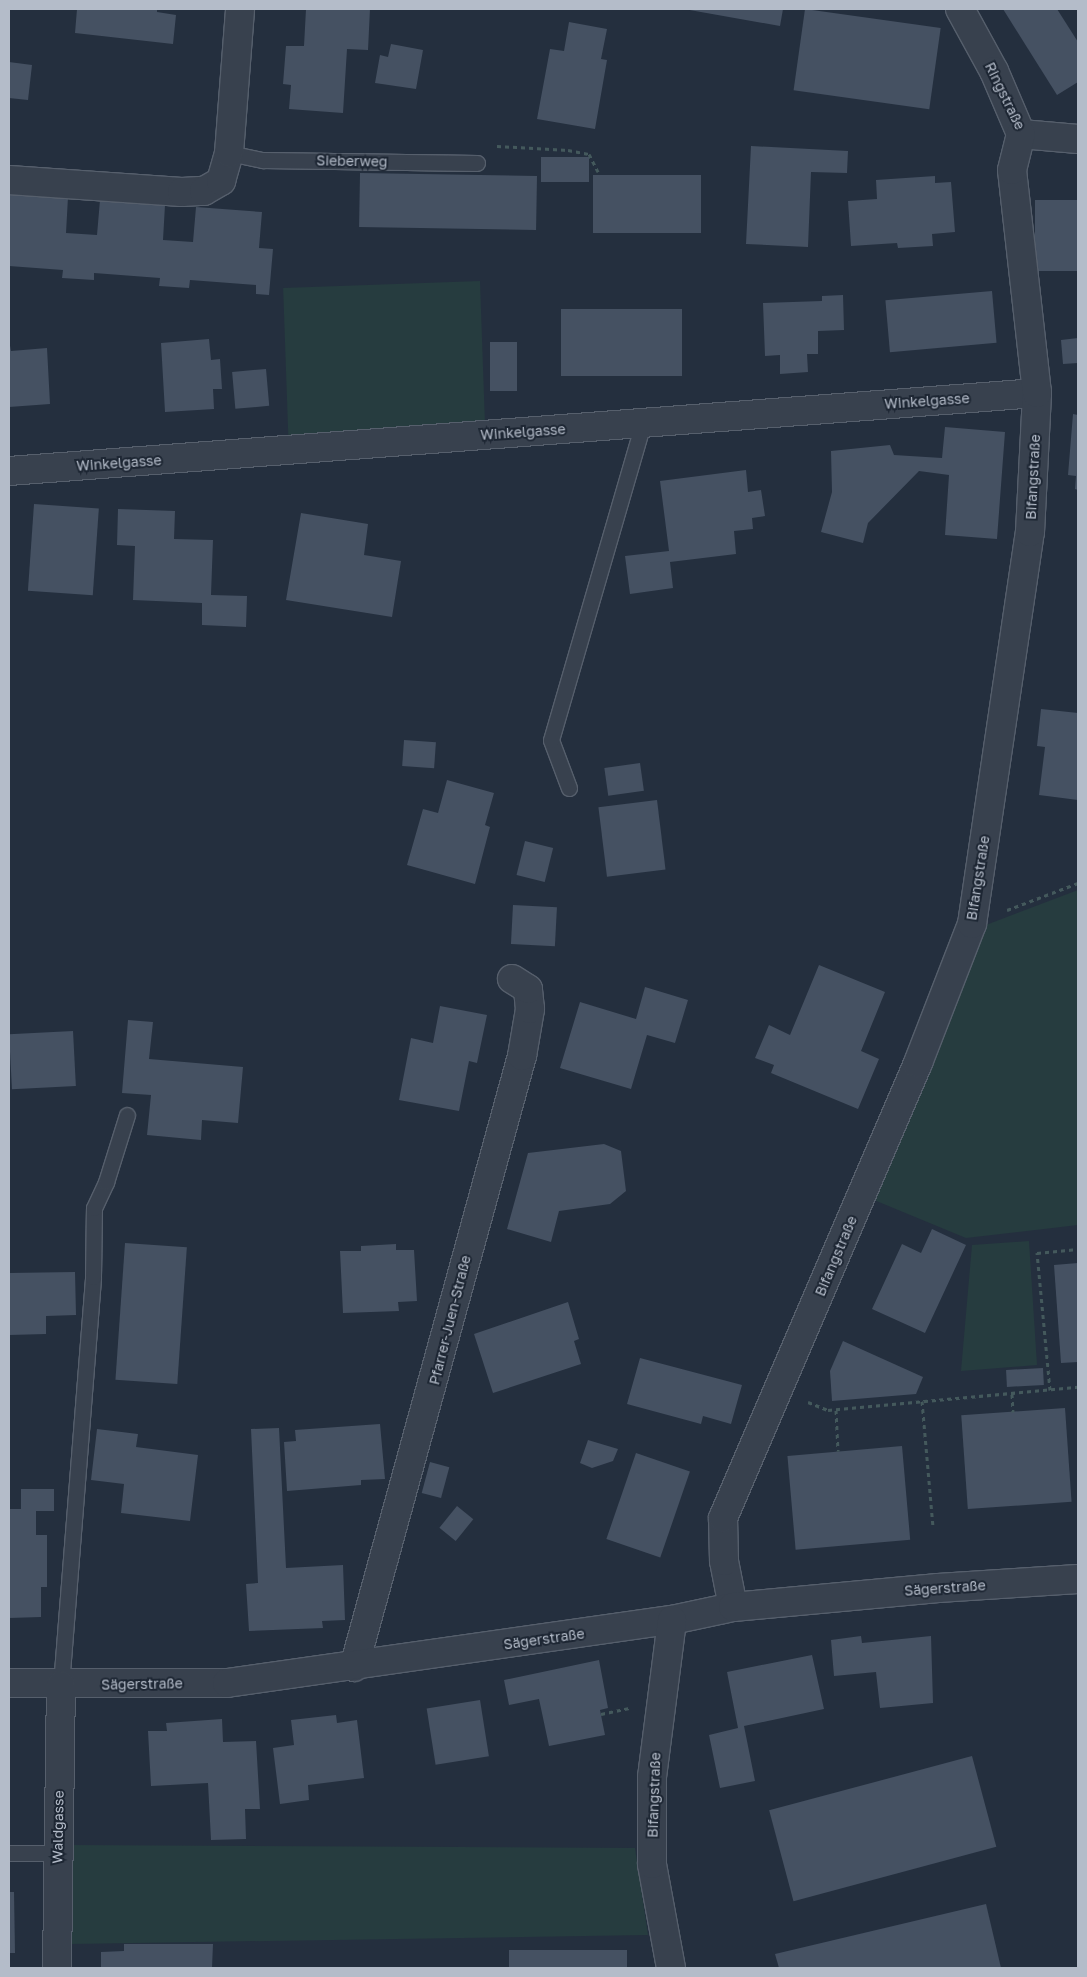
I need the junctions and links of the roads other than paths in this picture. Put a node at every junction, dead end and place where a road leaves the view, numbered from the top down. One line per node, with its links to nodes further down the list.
1 (240, 9): 5 (street)
2 (960, 9): 3 (street, Ringstraße)
3 (1021, 134): 4 (street, Ringstraße); 8 (street, Bifangstraße)
4 (1078, 139)
5 (229, 153): 6 (lane, Sieberweg); 7 (street)
6 (477, 162)
7 (9, 180)
8 (1037, 393): 9 (street, Winkelgasse); 15 (street, Bifangstraße)
9 (644, 423): 10 (street, Winkelgasse); 11 (lane)
10 (9, 471)
11 (570, 788)
12 (512, 979): 17 (street, Pfarrer-Juen-Straße)
13 (127, 1115): 19 (lane)
14 (1078, 1579): 15 (street, Sägerstraße)
15 (733, 1607): 16 (street, Sägerstraße)
16 (672, 1620): 17 (street, Sägerstraße); 23 (street, Bifangstraße)
17 (354, 1667): 19 (street, Sägerstraße)
18 (9, 1682): 19 (street, Sägerstraße)
19 (61, 1685): 21 (street, Waldgasse)
20 (9, 1853): 21 (lane)
21 (57, 1853): 22 (street, Waldgasse)
22 (57, 1968)
23 (670, 1968)

